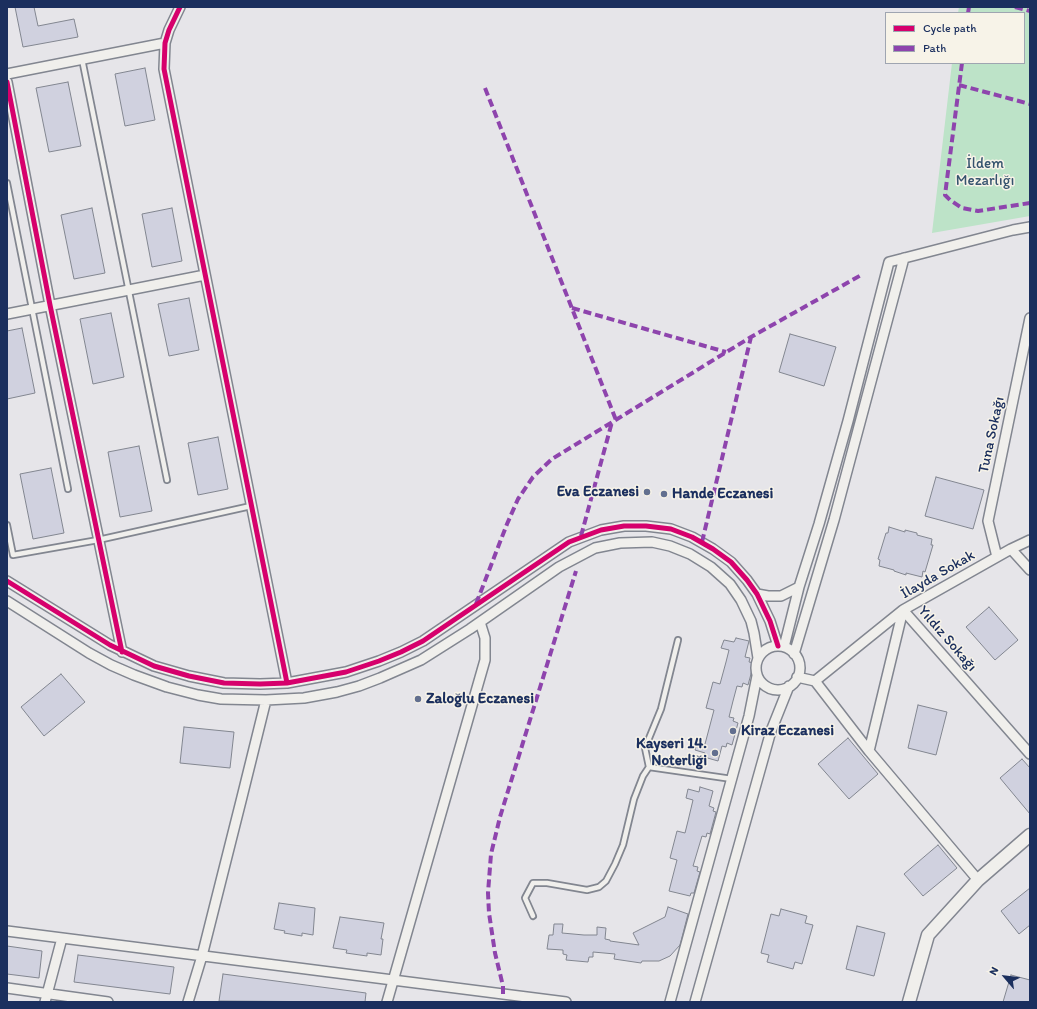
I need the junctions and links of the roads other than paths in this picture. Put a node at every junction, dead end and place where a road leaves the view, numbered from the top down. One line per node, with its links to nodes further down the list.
1 (180, 7): 2 (street)
2 (165, 43): 3 (street); 9 (street)
3 (82, 60): 4 (street); 10 (lane)
4 (7, 74)
5 (7, 82): 11 (street)
6 (7, 183): 12 (lane)
7 (1030, 227): 8 (street)
8 (904, 258): 25 (street); 33 (street)
9 (205, 275): 10 (street); 17 (street)
10 (128, 290): 11 (street); 15 (lane)
11 (50, 305): 12 (street); 19 (street)
12 (32, 309): 13 (street); 16 (lane)
13 (7, 314)
14 (1030, 318): 22 (street, Tuna Sokağı)
15 (167, 480)
16 (68, 489)
17 (251, 506): 19 (lane); 38 (street)
18 (7, 524): 19 (lane)
19 (98, 540): 32 (street)
20 (1030, 540): 21 (street, İlayda Sokak)
21 (1011, 549): 22 (street, İlayda Sokak); 23 (street)
22 (997, 557): 28 (street, İlayda Sokak)
23 (1030, 570)
24 (7, 581): 32 (street)
25 (799, 587): 26 (street); 31 (street)
26 (757, 594): 31 (street); 38 (street)
27 (7, 601): 40 (street)
28 (903, 610): 37 (street, Yıldız Sokağı); 41 (street, İlayda Sokak); 42 (street, Yıldız Sokağı)
29 (480, 622): 34 (street); 40 (street); 51 (street)
30 (678, 640): 43 (lane)
31 (781, 646): 33 (street); 34 (street)
32 (122, 652): 38 (street)
33 (794, 654): 36 (street)
34 (758, 658): 35 (street)
35 (758, 676): 39 (street); 44 (street)
36 (797, 677): 37 (street); 39 (street)
37 (814, 681): 41 (street)
38 (287, 683)
39 (789, 686): 60 (street)
40 (266, 700): 50 (street)
41 (869, 751): 46 (street)
42 (1030, 754)
43 (649, 767): 44 (lane); 47 (lane)
44 (732, 779): 59 (street)
45 (1030, 835): 46 (street)
46 (978, 880): 61 (street)
47 (532, 916)
48 (7, 931): 49 (street)
49 (62, 938): 50 (street); 53 (street)
50 (202, 956): 51 (street); 56 (street)
51 (393, 980): 54 (street); 57 (street)
52 (7, 988): 53 (street)
53 (46, 998): 55 (street)
54 (513, 998): 58 (street)
55 (108, 1002)
56 (188, 1002)
57 (387, 1002)
58 (566, 1002)
59 (670, 1002)
60 (695, 1002)
61 (909, 1002)

